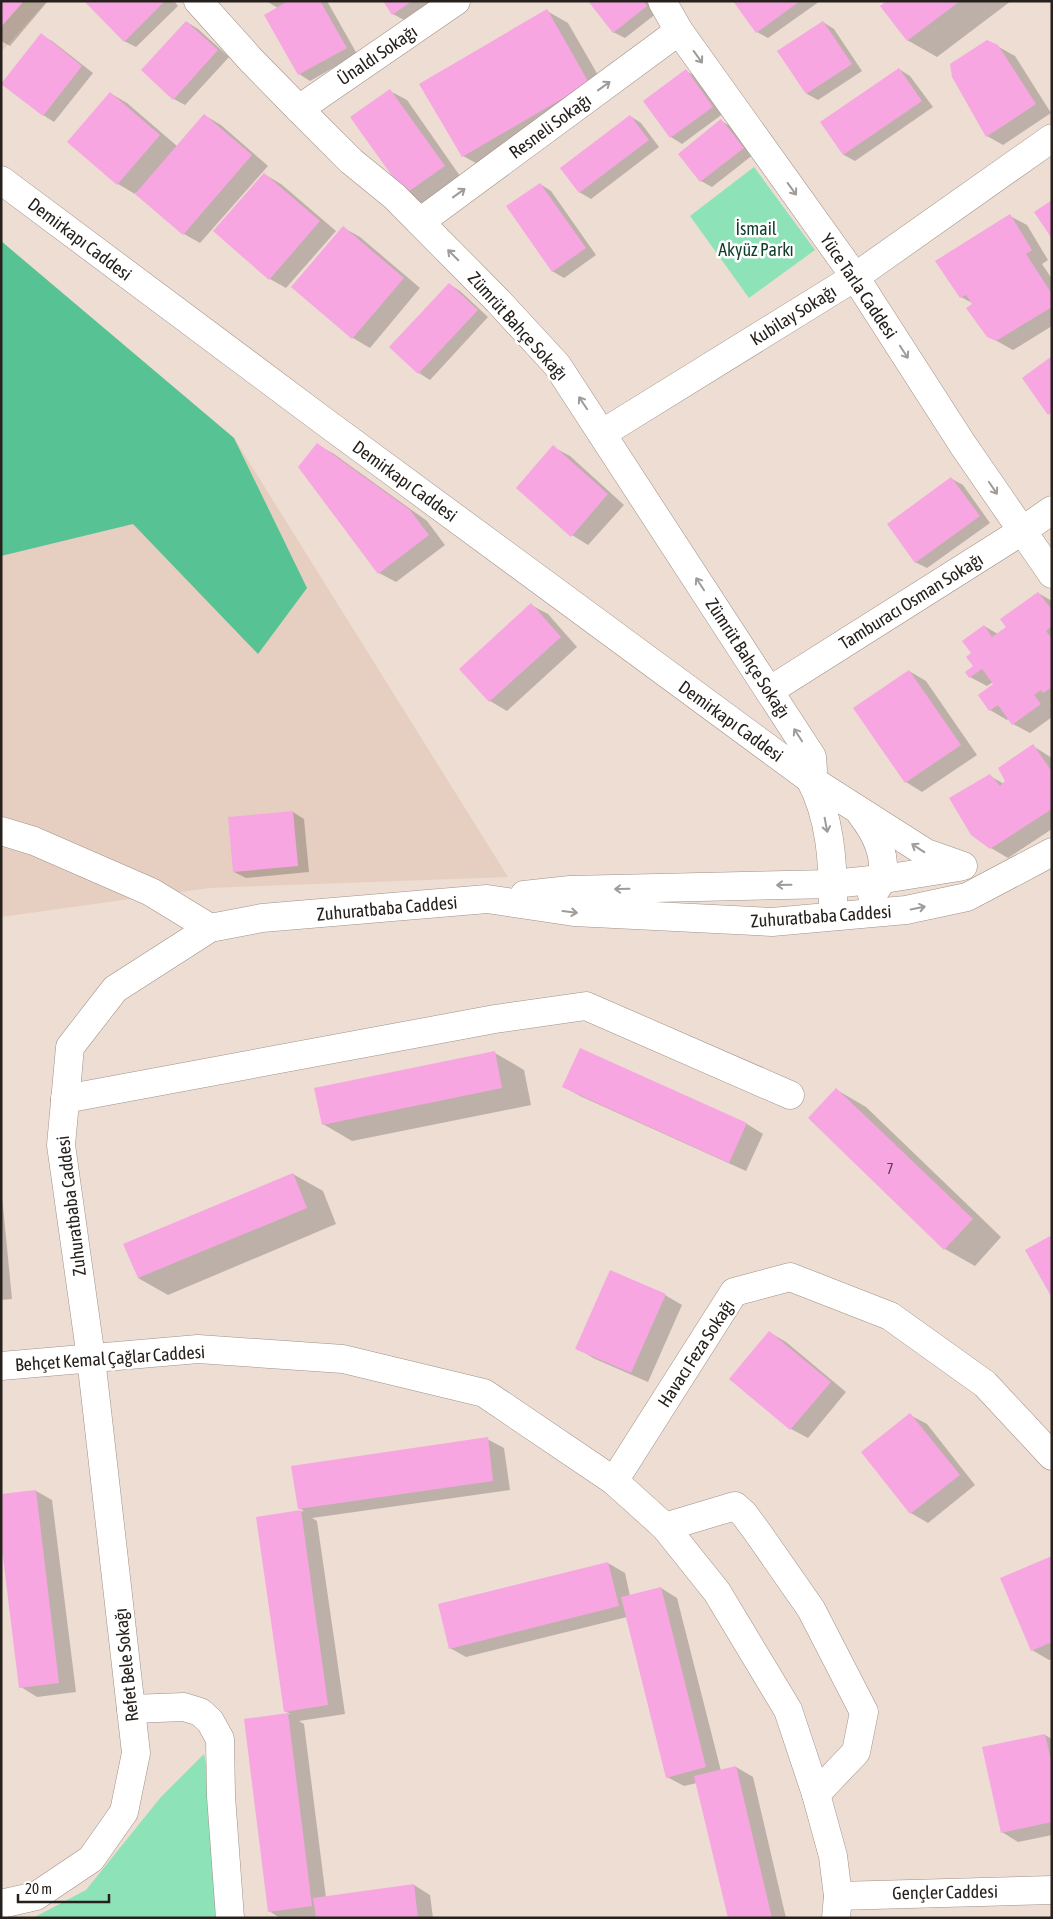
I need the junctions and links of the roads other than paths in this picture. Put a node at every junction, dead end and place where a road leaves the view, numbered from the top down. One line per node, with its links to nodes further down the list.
1 (198, 1): 5 (street, Zümrüt Bahçe Sokağı)
2 (456, 1): 5 (street, Ünaldı Sokağı)
3 (662, 1): 4 (street, Yüce Tarla Caddesi)
4 (679, 31): 8 (street, Resneli Sokağı, one-way to 4); 9 (street, Yüce Tarla Caddesi, one-way to 9)
5 (299, 109): 8 (street, Zümrüt Bahçe Sokağı)
6 (1052, 138): 9 (street, Kubilay Sokağı)
7 (1, 180): 15 (street, Demirkapı Caddesi)
8 (420, 222): 10 (street, Zümrüt Bahçe Sokağı, one-way to 8)
9 (855, 277): 10 (street, Kubilay Sokağı); 12 (street, Yüce Tarla Caddesi, one-way to 12)
10 (603, 433): 14 (street, Zümrüt Bahçe Sokağı, one-way to 10)
11 (1052, 510): 12 (street, Tamburacı Osman Sokağı)
12 (1022, 530): 13 (street, Yüce Tarla Caddesi); 14 (street, Tamburacı Osman Sokağı)
13 (1052, 574)
14 (769, 691): 15 (street, Zümrüt Bahçe Sokağı, one-way to 14)
15 (810, 779): 16 (street, Demirkapı Caddesi); 22 (street, Demirkapı Caddesi, one-way to 22)
16 (857, 809): 19 (street, Demirkapı Caddesi, one-way to 16); 21 (street)
17 (1, 832): 25 (street)
18 (1052, 852): 20 (street, Zuhuratbaba Caddesi)
19 (962, 866): 20 (street); 21 (street)
20 (1013, 872): 24 (street, Zuhuratbaba Caddesi, one-way to 20)
21 (882, 880): 22 (street); 24 (street)
22 (833, 884): 23 (street, one-way to 23); 24 (street, Demirkapı Caddesi)
23 (488, 899): 24 (street, Zuhuratbaba Caddesi, one-way to 24); 25 (street, Zuhuratbaba Caddesi)
24 (843, 916)
25 (210, 928): 27 (street, Zuhuratbaba Caddesi)
26 (790, 1095): 27 (street)
27 (65, 1099): 28 (street, Zuhuratbaba Caddesi)
28 (91, 1358): 29 (street, Behçet Kemal Çağlar Caddesi); 31 (street, Behçet Kemal Çağlar Caddesi); 33 (street, Refet Bele Sokağı)
29 (1, 1366)
30 (1052, 1456): 31 (street, Havacı Feza Sokağı)
31 (614, 1481): 32 (street, Behçet Kemal Çağlar Caddesi)
32 (665, 1528): 34 (street, Behçet Kemal Çağlar Caddesi); 34 (street)
33 (131, 1709): 36 (street, Refet Bele Sokağı); 38 (street)
34 (816, 1794): 37 (street, Behçet Kemal Çağlar Caddesi)
35 (1052, 1890): 37 (street, Gençler Caddesi)
36 (1, 1904)
37 (837, 1907)
38 (230, 1918)

